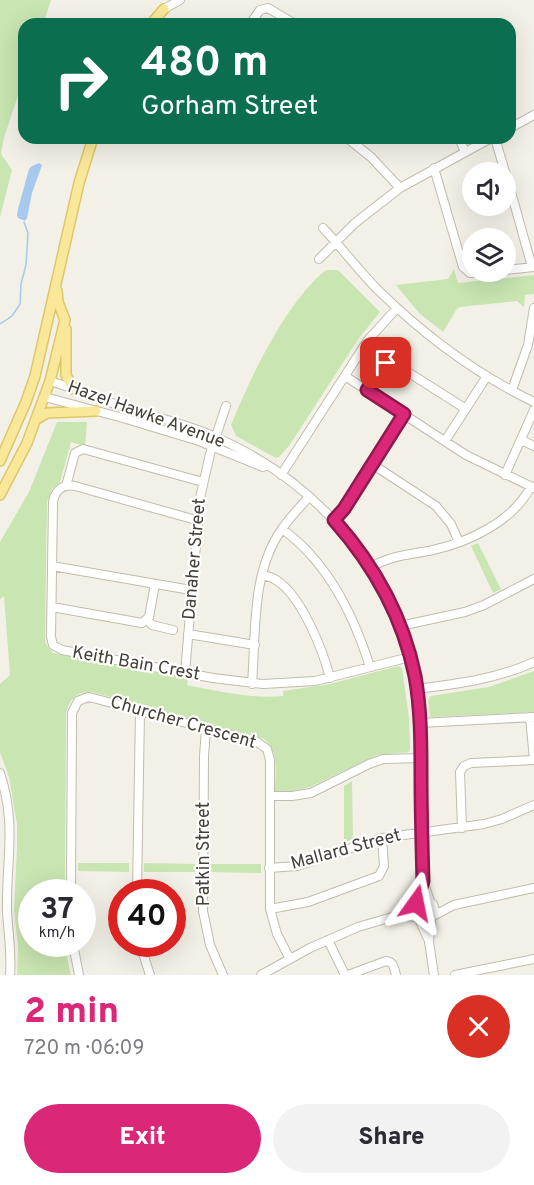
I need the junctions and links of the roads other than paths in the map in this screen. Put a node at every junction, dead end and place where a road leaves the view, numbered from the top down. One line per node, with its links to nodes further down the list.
1 (180, 0): 2 (street)
2 (164, 9): 3 (main road)
3 (157, 18)
4 (254, 18): 5 (street)
5 (285, 18)
6 (534, 115): 7 (street)
7 (516, 125)
8 (91, 144): 24 (main road)
9 (359, 144): 16 (street)
10 (462, 144): 13 (street)
11 (481, 144): 13 (street)
12 (495, 144): 14 (street)
13 (465, 152): 15 (street)
14 (501, 162)
15 (434, 168): 16 (street); 21 (street)
16 (400, 188): 19 (street)
17 (516, 210): 22 (street)
18 (323, 228): 19 (street)
19 (336, 242): 20 (street); 25 (street)
20 (319, 259)
21 (462, 264)
22 (533, 267): 23 (street)
23 (516, 269)
24 (57, 283): 27 (main road); 28 (main road)
25 (397, 308): 29 (street); 30 (street)
26 (534, 308): 34 (street)
27 (65, 320): 31 (main road); 32 (main road)
28 (35, 376): 31 (main road); 35 (main road)
29 (345, 376): 33 (street); 52 (street)
30 (487, 376): 34 (street); 39 (street)
31 (50, 381): 32 (street, Hazel Hawke Avenue); 36 (main road)
32 (73, 389): 44 (street, Hazel Hawke Avenue)
33 (367, 390): 39 (street); 42 (street)
34 (512, 390): 37 (street)
35 (29, 392): 36 (main road); 49 (main road)
36 (45, 397): 41 (street, Hazel Hawke Avenue); 43 (main road)
37 (534, 402)
38 (226, 406): 44 (street, Danaher Street)
39 (466, 409): 46 (street)
40 (534, 410): 45 (street)
41 (96, 411): 43 (main road); 47 (street, Hazel Hawke Avenue)
42 (404, 414): 46 (street); 50 (street)
43 (37, 419): 57 (main road)
44 (215, 437): 47 (street, Danaher Street); 51 (street, Hazel Hawke Avenue)
45 (521, 440): 48 (street); 53 (street)
46 (445, 441): 53 (street)
47 (212, 446): 51 (street, Hazel Hawke Avenue); 54 (street, Danaher Street)
48 (534, 446)
49 (0, 461)
50 (372, 464): 60 (street); 62 (street)
51 (272, 470): 52 (street, Hazel Hawke Avenue)
52 (280, 475): 58 (street, Hazel Hawke Avenue)
53 (505, 475): 56 (street)
54 (202, 482): 55 (street, Keith Bain Crest); 59 (street, Danaher Street)
55 (66, 486): 59 (street); 63 (street, Keith Bain Crest)
56 (532, 487): 62 (street)
57 (0, 495)
58 (309, 497): 60 (street, Hazel Hawke Avenue); 61 (street)
59 (196, 520): 68 (street, Danaher Street)
60 (334, 520): 64 (street, Hazel Hawke Avenue)
61 (282, 529): 65 (street); 77 (street)
62 (459, 542): 64 (street)
63 (52, 566): 67 (street); 69 (street, Keith Bain Crest)
64 (371, 567): 71 (street, Hazel Hawke Avenue)
65 (262, 575): 74 (street); 79 (street)
66 (534, 579): 71 (street)
67 (155, 584): 68 (street); 70 (street)
68 (191, 590): 73 (street, Danaher Street)
69 (52, 607): 70 (street); 78 (street, Keith Bain Crest)
70 (147, 620): 72 (street)
71 (400, 626): 75 (street, Hazel Hawke Avenue)
72 (173, 630)
73 (188, 634): 74 (street); 78 (street, Danaher Street)
74 (255, 645): 80 (street)
75 (410, 657): 77 (street, Keith Bain Crest); 81 (street, Hazel Hawke Avenue)
76 (534, 662): 81 (street)
77 (370, 668): 79 (street, Keith Bain Crest)
78 (185, 673): 80 (street, Keith Bain Crest)
79 (330, 678): 80 (street, Keith Bain Crest)
80 (252, 684)
81 (417, 689): 84 (street, Hazel Hawke Avenue)
82 (140, 711): 85 (street, Churcher Crescent); 95 (street, Churcher Crescent); 96 (street)
83 (532, 717): 84 (street); 87 (street)
84 (420, 723): 86 (street, Hazel Hawke Avenue)
85 (207, 729): 89 (street, Churcher Crescent); 116 (street, Patkin Street)
86 (421, 758): 89 (street); 92 (street, Hazel Hawke Avenue)
87 (534, 760): 91 (street)
88 (0, 773): 113 (street)
89 (270, 796): 94 (street, Churcher Crescent)
90 (534, 805): 91 (street, Mallard Street)
91 (462, 828): 92 (street, Mallard Street)
92 (422, 832): 93 (street, Mallard Street); 97 (street, Hazel Hawke Avenue)
93 (382, 838): 94 (street, Mallard Street); 102 (street)
94 (269, 868): 102 (street, Churcher Crescent)
95 (71, 879)
96 (137, 879)
97 (423, 881): 99 (street, Hazel Hawke Avenue); 100 (street, Hazel Hawke Avenue)
98 (534, 888): 101 (street)
99 (431, 902): 100 (street); 101 (street); 104 (street)
100 (416, 904): 103 (street); 105 (street)
101 (454, 905): 104 (street)
102 (270, 909): 110 (street, Churcher Crescent)
103 (399, 915): 105 (street); 106 (street)
104 (432, 917): 105 (street); 107 (street)
105 (418, 918): 107 (street)
106 (328, 940): 110 (street); 117 (street)
107 (429, 942): 119 (street)
108 (76, 957): 114 (street)
109 (145, 957): 115 (street)
110 (290, 959): 112 (street)
111 (534, 959): 120 (street)
112 (265, 974)
113 (10, 975)
114 (79, 975)
115 (150, 975)
116 (223, 975)
117 (347, 975): 118 (street)
118 (396, 975)
119 (435, 975)
120 (455, 975)

